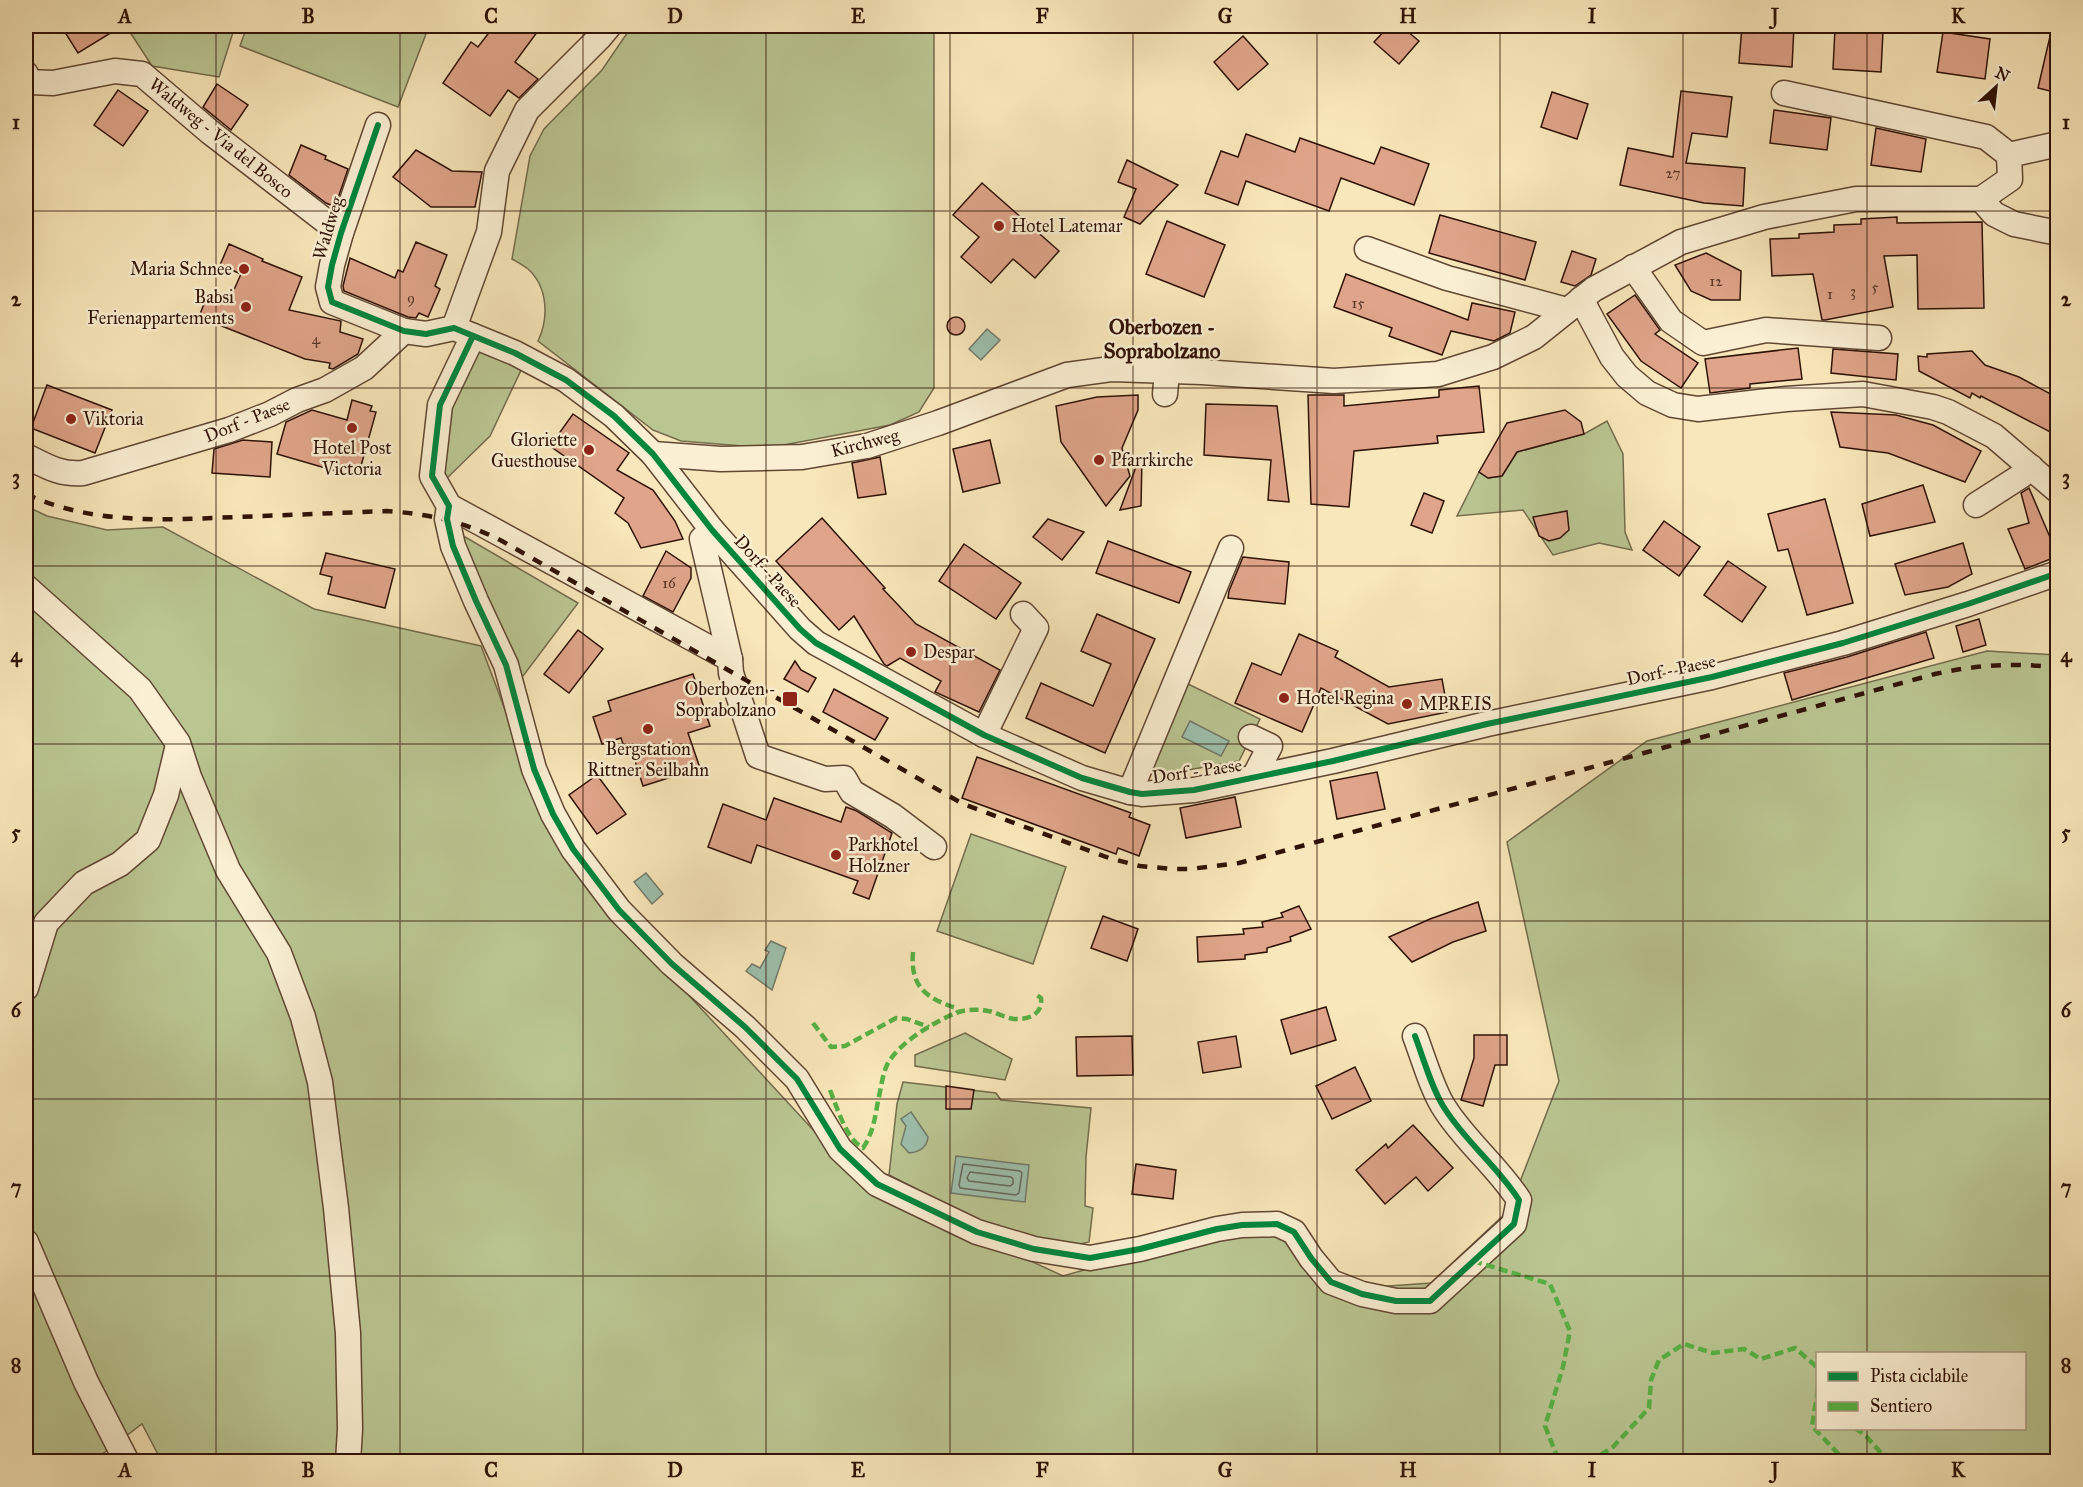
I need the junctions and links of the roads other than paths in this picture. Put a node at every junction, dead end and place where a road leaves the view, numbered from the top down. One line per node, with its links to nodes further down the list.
1 (609, 26): 14 (street)
2 (26, 74): 8 (street, Waldweg - Via del Bosco)
3 (1784, 93): 6 (street)
4 (378, 125): 8 (street, Waldweg)
5 (2058, 144): 6 (street)
6 (2009, 155): 7 (street)
7 (1982, 199): 9 (street); 11 (street, Kirchweg)
8 (341, 233): 13 (street, Waldweg)
9 (2058, 233)
10 (1367, 249): 12 (street)
11 (1633, 267): 12 (street, Kirchweg); 15 (street)
12 (1574, 305): 16 (street, Kirchweg); 18 (street)
13 (404, 331): 14 (street); 17 (street, Dorf - Paese)
14 (464, 332): 16 (street, Dorf - Paese); 21 (street)
15 (1879, 338)
16 (652, 454): 22 (street, Dorf - Paese)
17 (26, 456)
18 (2031, 467): 19 (street); 20 (street)
19 (2058, 491)
20 (1976, 505)
21 (449, 506): 28 (street); 36 (street)
22 (712, 530): 28 (street); 29 (street, Dorf - Paese)
23 (1231, 548): 33 (street)
24 (2058, 573): 32 (street, Dorf - Paese)
25 (26, 587): 31 (street)
26 (1023, 614): 29 (street)
27 (1180, 627): 33 (street)
28 (730, 659): 34 (street)
29 (984, 735): 33 (street, Dorf - Paese)
30 (1251, 737): 32 (street)
31 (178, 743): 35 (street); 39 (street)
32 (1254, 777): 33 (street, Dorf - Paese)
33 (1124, 790)
34 (934, 847)
35 (26, 988)
36 (1415, 1036)
37 (26, 1242): 38 (street)
38 (127, 1461)
39 (348, 1461)

